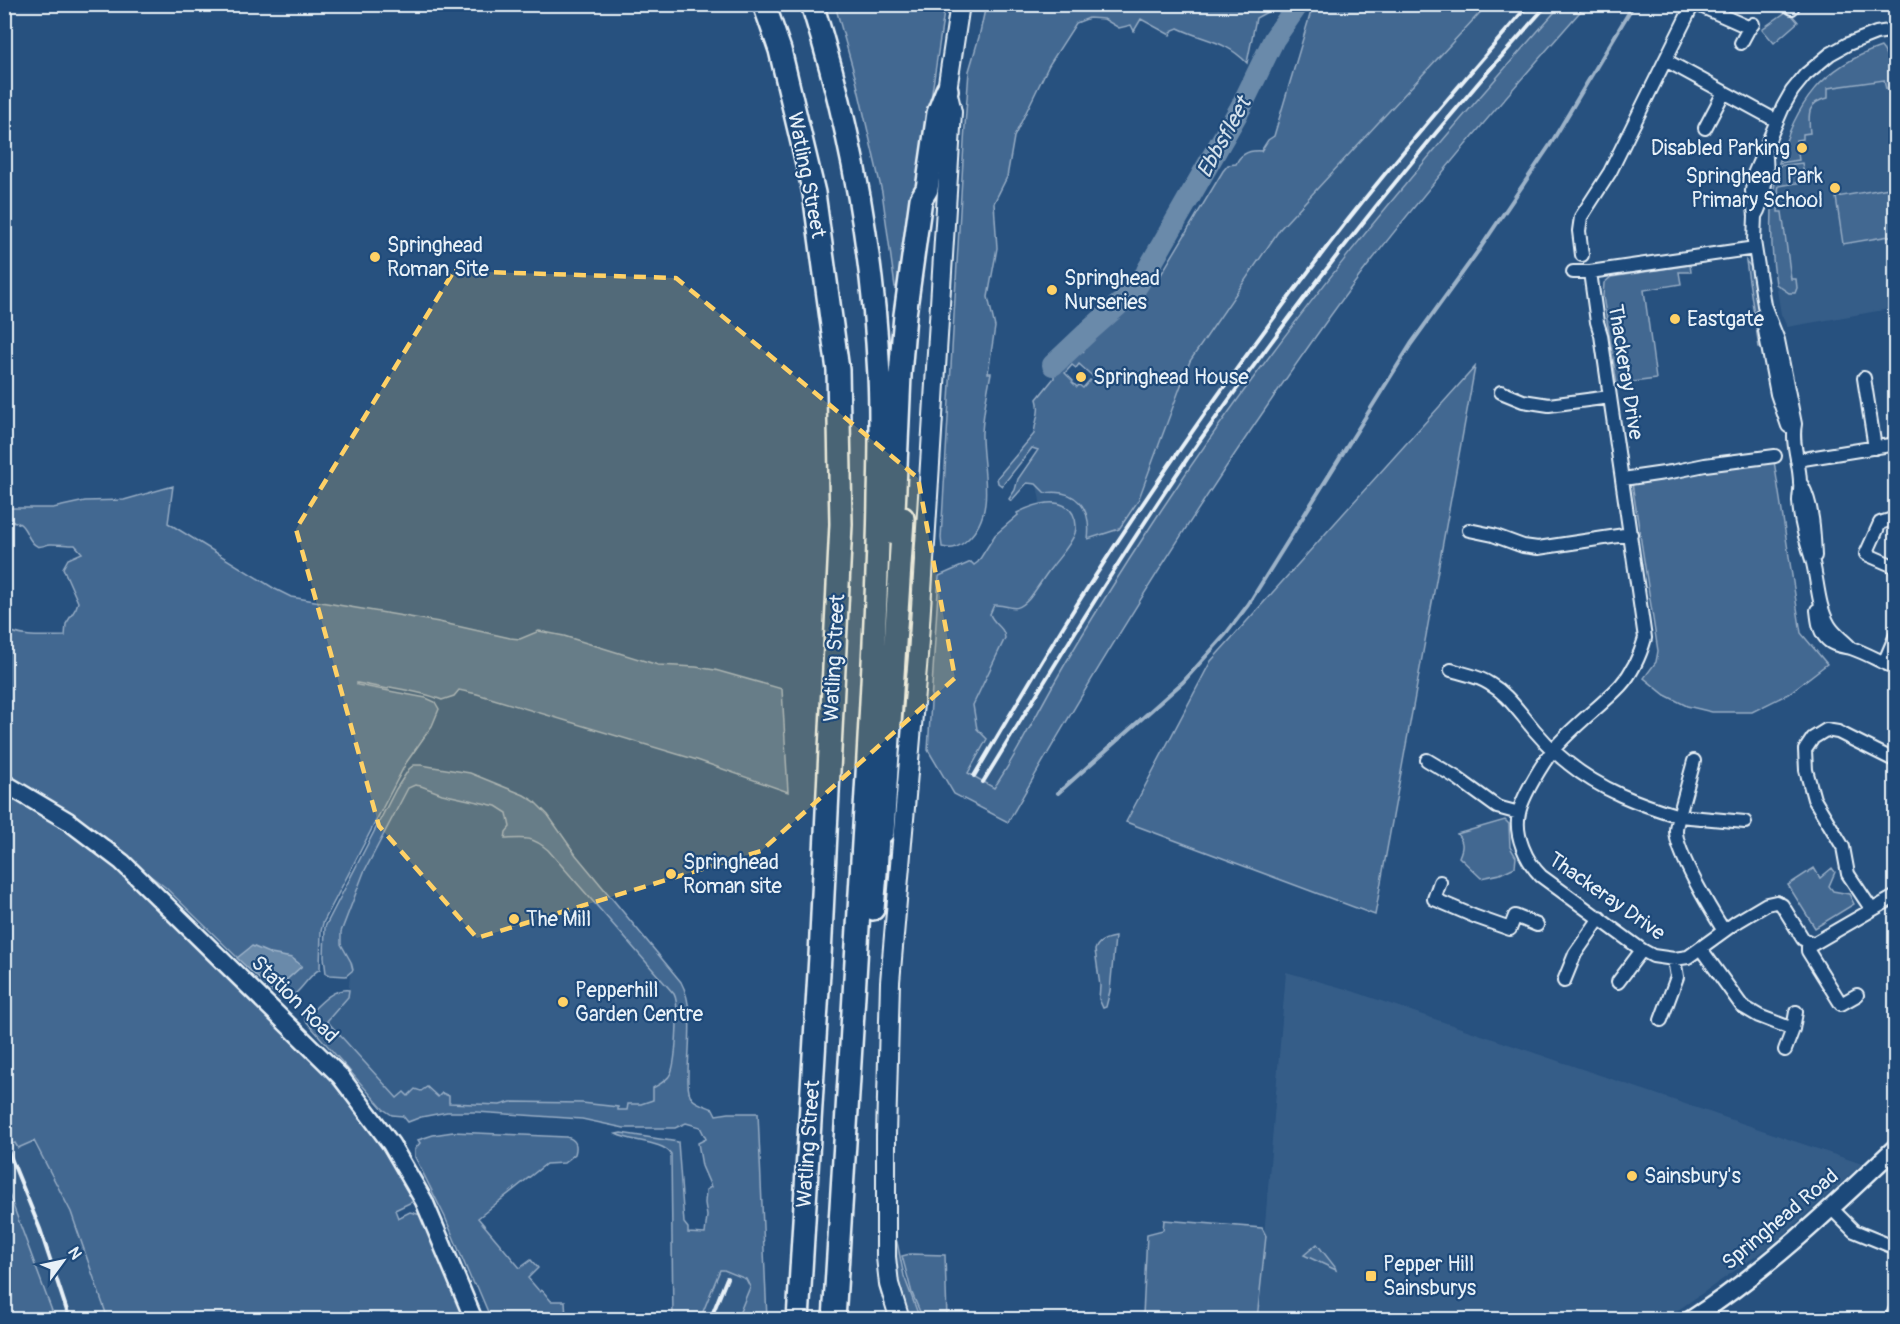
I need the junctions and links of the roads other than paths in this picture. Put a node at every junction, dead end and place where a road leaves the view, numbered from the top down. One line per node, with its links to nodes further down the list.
1 (764, 4): 59 (highway, Watling Street)
2 (812, 4): 57 (highway, Watling Street)
3 (960, 4): 8 (main road)
4 (1695, 4): 6 (street); 7 (street)
5 (1896, 30): 10 (street)
6 (1741, 43)
7 (1666, 61): 9 (street); 13 (street)
8 (947, 90): 57 (highway); 66 (main road)
9 (1724, 92): 10 (street); 11 (street)
10 (1777, 121): 12 (street)
11 (1705, 128)
12 (1755, 248): 15 (street); 22 (street)
13 (1582, 255)
14 (1573, 272): 15 (street)
15 (1590, 272): 18 (street, Thackeray Drive)
16 (1864, 378): 20 (street)
17 (1501, 392): 18 (street)
18 (1610, 397): 23 (street, Thackeray Drive)
19 (1896, 444): 20 (street)
20 (1875, 448): 22 (street)
21 (1775, 456): 23 (street)
22 (1797, 460): 29 (street)
23 (1623, 479): 26 (street, Thackeray Drive)
24 (1896, 518): 27 (street)
25 (1469, 530): 26 (street)
26 (1631, 534): 31 (street, Thackeray Drive)
27 (1896, 567)
28 (1896, 635): 29 (street)
29 (1890, 666)
30 (1451, 670): 31 (street)
31 (1553, 750): 36 (street, Thackeray Drive); 37 (street)
32 (1427, 760): 36 (street)
33 (1694, 761): 37 (street)
34 (1896, 761): 41 (street)
35 (4, 783): 62 (main road, Station Road)
36 (1519, 813): 42 (street, Thackeray Drive)
37 (1679, 816): 38 (street); 44 (street)
38 (1745, 822)
39 (1440, 882): 43 (street)
40 (1896, 896): 41 (street)
41 (1872, 910): 45 (street)
42 (1600, 918): 47 (street, Thackeray Drive); 49 (street)
43 (1537, 925)
44 (1724, 931): 45 (street, Thackeray Drive); 46 (street, Thackeray Drive)
45 (1806, 942): 51 (street)
46 (1701, 949): 48 (street, Thackeray Drive); 54 (street)
47 (1642, 950): 48 (street, Thackeray Drive); 50 (street)
48 (1674, 959): 53 (street)
49 (1564, 981)
50 (1618, 982)
51 (1857, 995)
52 (1796, 1012): 54 (street)
53 (1661, 1020)
54 (1793, 1029): 55 (street)
55 (1785, 1050)
56 (1896, 1147): 58 (main road, Springhead Road)
57 (843, 1170): 65 (highway, Watling Street)
58 (1831, 1208): 60 (street); 67 (main road, Springhead Road)
59 (802, 1233): 63 (highway); 64 (highway, Watling Street)
60 (1896, 1248)
61 (1896, 1308): 68 (street)
62 (472, 1318)
63 (787, 1320)
64 (798, 1320)
65 (834, 1320)
66 (900, 1320)
67 (1690, 1320)
68 (1891, 1320)

